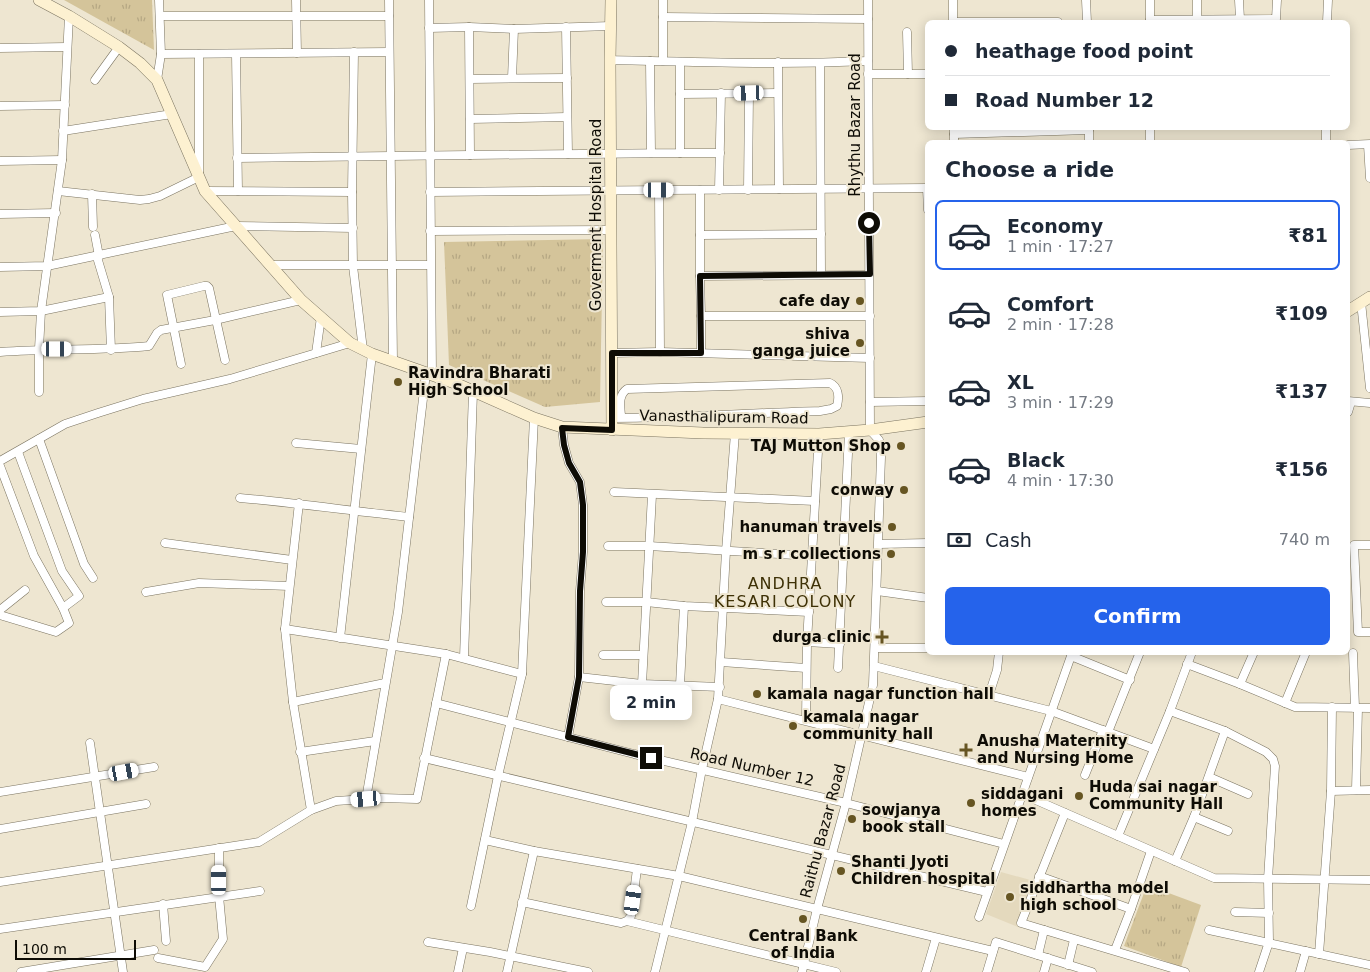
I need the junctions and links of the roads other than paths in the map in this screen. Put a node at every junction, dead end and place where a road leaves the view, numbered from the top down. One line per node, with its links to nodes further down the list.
1 (39, 0): 16 (street, Vanasthalipuram Road)
2 (159, 0): 17 (street)
3 (296, 0): 18 (street)
4 (389, 0): 19 (street)
5 (429, 0): 31 (street)
6 (611, 0): 28 (street, Goverment Hospital Road)
7 (663, 0): 20 (street)
8 (868, 0): 21 (street, Rhythu Bazar Road)
9 (953, 0): 23 (street)
10 (1086, 0): 24 (street)
11 (1150, 0): 25 (street)
12 (1197, 0): 26 (street)
13 (1240, 0): 22 (street)
14 (1277, 0): 22 (street)
15 (1328, 0): 27 (street)
16 (69, 16): 34 (street); 35 (street, Vanasthalipuram Road)
17 (160, 16): 18 (street); 40 (street)
18 (296, 16): 19 (street); 39 (street)
19 (389, 16): 38 (street)
20 (663, 17): 21 (street); 45 (street)
21 (868, 19): 46 (street, Rhythu Bazar Road)
22 (1240, 19): 26 (street)
23 (953, 20)
24 (1087, 20)
25 (1150, 20)
26 (1197, 20)
27 (1326, 20)
28 (611, 26): 30 (street); 43 (street, Goverment Hospital Road)
29 (469, 27): 31 (street); 32 (street); 55 (street)
30 (566, 27): 32 (street); 54 (street)
31 (429, 28): 77 (street)
32 (514, 29): 53 (street)
33 (907, 32): 51 (street)
34 (67, 47): 36 (street); 62 (street)
35 (119, 47): 56 (street); 57 (street, Vanasthalipuram Road)
36 (0, 48)
37 (354, 52): 38 (street); 39 (street); 79 (street)
38 (389, 52): 80 (street)
39 (298, 53): 42 (street)
40 (160, 54): 41 (street); 57 (street)
41 (199, 54): 42 (street); 84 (street)
42 (236, 54): 81 (street)
43 (610, 60): 44 (street); 76 (street, Goverment Hospital Road)
44 (650, 61): 45 (street); 72 (street)
45 (663, 61): 47 (street)
46 (868, 61): 49 (street); 50 (street, Rhythu Bazar Road)
47 (680, 62): 48 (street); 59 (street)
48 (778, 62): 49 (street); 61 (street)
49 (820, 63): 93 (street)
50 (868, 74): 51 (street); 87 (street, Rhythu Bazar Road)
51 (908, 74): 52 (street)
52 (925, 74)
53 (512, 78): 54 (street); 55 (street)
54 (567, 78): 65 (street)
55 (470, 79): 66 (street)
56 (95, 80)
57 (157, 80): 64 (street, Vanasthalipuram Road)
58 (749, 93): 60 (street); 61 (street); 91 (street)
59 (680, 94): 60 (street); 73 (street)
60 (721, 94): 74 (street)
61 (778, 94): 92 (street)
62 (65, 105): 63 (street); 68 (street)
63 (0, 106)
64 (172, 114): 68 (street); 84 (street, Vanasthalipuram Road)
65 (567, 117): 66 (street); 75 (street)
66 (470, 119): 78 (street)
67 (1022, 130): 69 (street)
68 (63, 131): 82 (street)
69 (954, 131)
70 (1369, 144): 71 (street); 85 (street)
71 (1350, 145)
72 (651, 153): 73 (street); 76 (street)
73 (680, 153): 74 (street)
74 (720, 153): 90 (street)
75 (568, 154): 76 (street); 78 (street)
76 (611, 154): 97 (street, Goverment Hospital Road)
77 (430, 155): 78 (street); 80 (street); 99 (street)
78 (470, 155)
79 (353, 156): 80 (street); 81 (street); 98 (street)
80 (391, 156): 111 (street)
81 (237, 158): 96 (street)
82 (62, 160): 83 (street); 94 (street)
83 (0, 161)
84 (199, 176): 95 (street, Vanasthalipuram Road); 100 (street)
85 (1370, 178)
86 (925, 188): 87 (street)
87 (869, 189): 93 (street); 116 (street, Rhythu Bazar Road)
88 (659, 190): 89 (street); 97 (street); 135 (street)
89 (700, 190): 90 (street); 108 (street)
90 (720, 190): 91 (street)
91 (748, 190): 92 (street)
92 (779, 190): 93 (street)
93 (821, 190): 107 (street)
94 (58, 191): 100 (street); 101 (street)
95 (205, 191): 96 (street); 103 (street, Vanasthalipuram Road)
96 (238, 191): 98 (street)
97 (611, 191): 99 (street); 105 (street, Goverment Hospital Road)
98 (352, 192): 104 (street)
99 (430, 192): 106 (street)
100 (92, 194): 109 (street)
101 (56, 213): 102 (street); 113 (street)
102 (0, 214)
103 (236, 226): 104 (street); 109 (street); 110 (street, Vanasthalipuram Road)
104 (353, 228): 114 (street)
105 (611, 230): 106 (street); 137 (street, Goverment Hospital Road)
106 (430, 231): 112 (street)
107 (821, 234): 108 (street); 118 (street)
108 (700, 235): 117 (street)
109 (98, 256): 113 (street); 119 (street)
110 (270, 264): 114 (street); 120 (street, Vanasthalipuram Road)
111 (392, 265): 112 (street); 114 (street); 141 (street)
112 (430, 265): 143 (street)
113 (47, 266): 115 (street); 123 (street)
114 (353, 266): 134 (street)
115 (0, 267)
116 (870, 274): 118 (street); 126 (street, Rhythu Bazar Road)
117 (700, 276): 118 (street); 125 (street)
118 (821, 276)
119 (109, 297): 123 (street); 132 (street)
120 (301, 300): 127 (street, Vanasthalipuram Road); 128 (street)
121 (1366, 300): 122 (street); 144 (street)
122 (1350, 310)
123 (41, 311): 124 (street); 131 (street)
124 (0, 312)
125 (701, 316): 126 (street); 138 (street)
126 (870, 316): 139 (street, Rhythu Bazar Road)
127 (321, 317): 130 (street, Vanasthalipuram Road); 136 (street)
128 (216, 320): 129 (street); 129 (street); 140 (street)
129 (174, 328): 132 (street); 142 (street)
130 (350, 343): 134 (street, Vanasthalipuram Road); 136 (street)
131 (39, 349): 132 (street); 133 (street); 145 (street)
132 (111, 350)
133 (0, 352)
134 (367, 352): 141 (street, Vanasthalipuram Road); 161 (street)
135 (660, 352): 137 (street); 138 (street)
136 (316, 353): 159 (street)
137 (612, 353): 152 (street, Goverment Hospital Road)
138 (701, 353): 139 (street)
139 (870, 358): 148 (street, Rhythu Bazar Road)
140 (225, 360)
141 (393, 362): 143 (street, Vanasthalipuram Road)
142 (181, 364)
143 (429, 374): 146 (street, Vanasthalipuram Road); 172 (street)
144 (1370, 388)
145 (39, 392)
146 (473, 392): 151 (street, Vanasthalipuram Road); 213 (street)
147 (925, 401): 148 (street)
148 (870, 402): 155 (street, Rhythu Bazar Road)
149 (1350, 402): 150 (street)
150 (1370, 403)
151 (534, 418): 154 (street, Vanasthalipuram Road); 219 (street)
152 (615, 422): 152 (street); 154 (street, Vanasthalipuram Road); 157 (street, Vanasthalipuram Road)
153 (925, 422): 155 (street, Vanasthalipuram Road)
154 (562, 428): 220 (street)
155 (870, 430): 156 (street, Vanasthalipuram Road); 175 (street, Raithu Bazar Road)
156 (849, 432): 158 (street, Vanasthalipuram Road); 200 (street)
157 (735, 433): 158 (street, Vanasthalipuram Road); 168 (street)
158 (819, 434): 169 (street)
159 (39, 439): 162 (street); 182 (street)
160 (296, 443): 161 (street)
161 (361, 450): 171 (street)
162 (18, 452): 163 (street); 191 (street)
163 (0, 461)
164 (0, 466): 191 (street)
165 (614, 492): 166 (street)
166 (652, 495): 168 (street); 178 (street)
167 (240, 498): 170 (street)
168 (730, 498): 169 (street); 179 (street)
169 (815, 500): 180 (street)
170 (299, 503): 171 (street); 181 (street)
171 (353, 511): 172 (street); 198 (street)
172 (409, 517): 201 (street)
173 (925, 543): 175 (street)
174 (164, 544): 181 (street)
175 (879, 544): 185 (street, Raithu Bazar Road)
176 (1370, 545): 197 (street)
177 (608, 546): 178 (street)
178 (649, 546): 179 (street); 189 (street)
179 (726, 551): 180 (street); 192 (street)
180 (812, 556): 194 (street)
181 (292, 560): 183 (street)
182 (93, 578)
183 (289, 586): 186 (street); 196 (street)
184 (24, 590): 193 (street)
185 (877, 591): 187 (street); 202 (street, Raithu Bazar Road)
186 (146, 592)
187 (925, 598)
188 (606, 602): 189 (street)
189 (646, 602): 190 (street); 207 (street)
190 (684, 606): 192 (street); 225 (street)
191 (63, 608): 195 (street)
192 (724, 608): 194 (street); 214 (street)
193 (0, 610)
194 (809, 612): 199 (street)
195 (0, 615)
196 (285, 629): 198 (street); 229 (street)
197 (1370, 632)
198 (340, 638): 201 (street)
199 (807, 642): 200 (street); 217 (street)
200 (840, 644): 218 (street)
201 (392, 645): 205 (street); 222 (street)
202 (875, 648): 203 (street); 216 (street, Raithu Bazar Road)
203 (925, 648)
204 (1353, 653): 233 (street)
205 (446, 654): 213 (street); 231 (street)
206 (603, 655): 207 (street)
207 (643, 655): 223 (street)
208 (999, 655): 227 (street)
209 (1139, 655): 221 (street)
210 (1191, 655): 215 (street)
211 (1253, 655): 224 (street)
212 (1305, 655): 230 (street)
213 (464, 658): 219 (street)
214 (721, 662): 217 (street); 226 (street)
215 (1187, 664): 224 (street); 236 (street)
216 (874, 666): 227 (street); 241 (street, Raithu Bazar Road)
217 (806, 668): 237 (street)
218 (838, 668)
219 (522, 674): 238 (street)
220 (579, 677): 223 (street); 242 (street)
221 (1130, 680): 235 (street); 239 (street)
222 (385, 683): 229 (street); 243 (street)
223 (642, 684): 225 (street)
224 (1240, 684): 230 (street)
225 (680, 685): 226 (street)
226 (720, 687): 228 (street)
227 (989, 695): 235 (street)
228 (718, 699): 237 (street); 249 (street)
229 (292, 702): 246 (street)
230 (1285, 702): 232 (street)
231 (436, 703): 238 (street, Road Number 12); 247 (street)
232 (1332, 707): 233 (street); 257 (street)
233 (1356, 708): 234 (street); 255 (street)
234 (1370, 708)
235 (1051, 711): 239 (street); 253 (street)
236 (1170, 711): 240 (street); 245 (street)
237 (806, 720): 241 (street)
238 (510, 722): 242 (street, Road Number 12); 251 (street)
239 (1106, 731): 245 (street); 250 (street)
240 (1225, 731): 254 (street); 283 (street)
241 (862, 734): 253 (street); 262 (street, Raithu Bazar Road)
242 (568, 737): 249 (street, Road Number 12)
243 (374, 741): 246 (street); 261 (street)
244 (90, 743): 252 (street)
245 (1154, 749): 271 (street)
246 (300, 752): 264 (street)
247 (424, 758): 251 (street); 261 (street)
248 (154, 767): 252 (street)
249 (702, 769): 262 (street, Road Number 12); 268 (street)
250 (1085, 775)
251 (498, 776): 268 (street); 272 (street)
252 (94, 777): 258 (street); 265 (street)
253 (1028, 777): 259 (street)
254 (1209, 777): 260 (street); 267 (street)
255 (1356, 790): 256 (street); 257 (street)
256 (1370, 790)
257 (1331, 791): 284 (street)
258 (0, 792)
259 (1022, 794): 266 (street); 273 (street)
260 (1248, 794)
261 (366, 799): 264 (street)
262 (846, 803): 273 (street, Road Number 12); 277 (street, Raithu Bazar Road)
263 (146, 804): 265 (street)
264 (311, 810): 274 (street)
265 (100, 812): 269 (street); 279 (street)
266 (1065, 813): 271 (street); 282 (street)
267 (1194, 817): 270 (street); 278 (street)
268 (692, 822): 277 (street); 281 (street)
269 (0, 829)
270 (1228, 831)
271 (1118, 836): 276 (street)
272 (485, 840): 275 (street); 292 (street)
273 (1004, 844): 288 (street)
274 (219, 848): 279 (street); 289 (street)
275 (534, 851): 280 (street); 290 (street)
276 (1151, 851): 278 (street); 294 (street)
277 (832, 855): 288 (street); 293 (street, Raithu Bazar Road)
278 (1175, 861): 283 (street)
279 (108, 864): 286 (street); 295 (street)
280 (637, 869): 281 (street); 299 (street)
281 (679, 876): 293 (street); 301 (street)
282 (1039, 876): 294 (street); 302 (street)
283 (1268, 879): 284 (street); 297 (street)
284 (1326, 879): 285 (street); 314 (street)
285 (1370, 880)
286 (0, 882)
287 (260, 890): 289 (street)
288 (987, 892): 298 (street)
289 (219, 896): 291 (street); 318 (street)
290 (522, 902): 299 (street); 317 (street)
291 (163, 904): 295 (street); 306 (street)
292 (470, 906)
293 (817, 909): 304 (street); 322 (street, Raithu Bazar Road)
294 (1131, 910): 311 (street)
295 (114, 911): 300 (street); 315 (street)
296 (1235, 912): 297 (street)
297 (1269, 913): 308 (street)
298 (979, 917)
299 (627, 922): 301 (street)
300 (0, 929)
301 (665, 930): 322 (street); 329 (street)
302 (1044, 930): 305 (street); 316 (street)
303 (1209, 930): 308 (street)
304 (936, 938): 312 (street); 331 (street)
305 (1074, 940): 311 (street); 320 (street)
306 (166, 941)
307 (428, 942): 309 (street)
308 (1268, 942): 313 (street); 335 (street)
309 (463, 948): 317 (street); 326 (street)
310 (154, 950): 315 (street)
311 (1116, 950): 323 (street)
312 (993, 951): 316 (street); 332 (street)
313 (1306, 951): 314 (street); 336 (street)
314 (1319, 954): 321 (street)
315 (120, 955): 324 (street); 325 (street)
316 (1038, 955): 319 (street)
317 (510, 956): 327 (street); 328 (street)
318 (158, 958)
319 (1048, 958): 320 (street); 333 (street)
320 (1068, 965): 334 (street)
321 (1370, 965)
322 (803, 968): 330 (street)
323 (1181, 971)
324 (21, 972)
325 (123, 972)
326 (458, 972)
327 (507, 972)
328 (588, 972)
329 (655, 972)
330 (836, 972)
331 (926, 972)
332 (987, 972)
333 (1044, 972)
334 (1092, 972)
335 (1259, 972)
336 (1300, 972)

